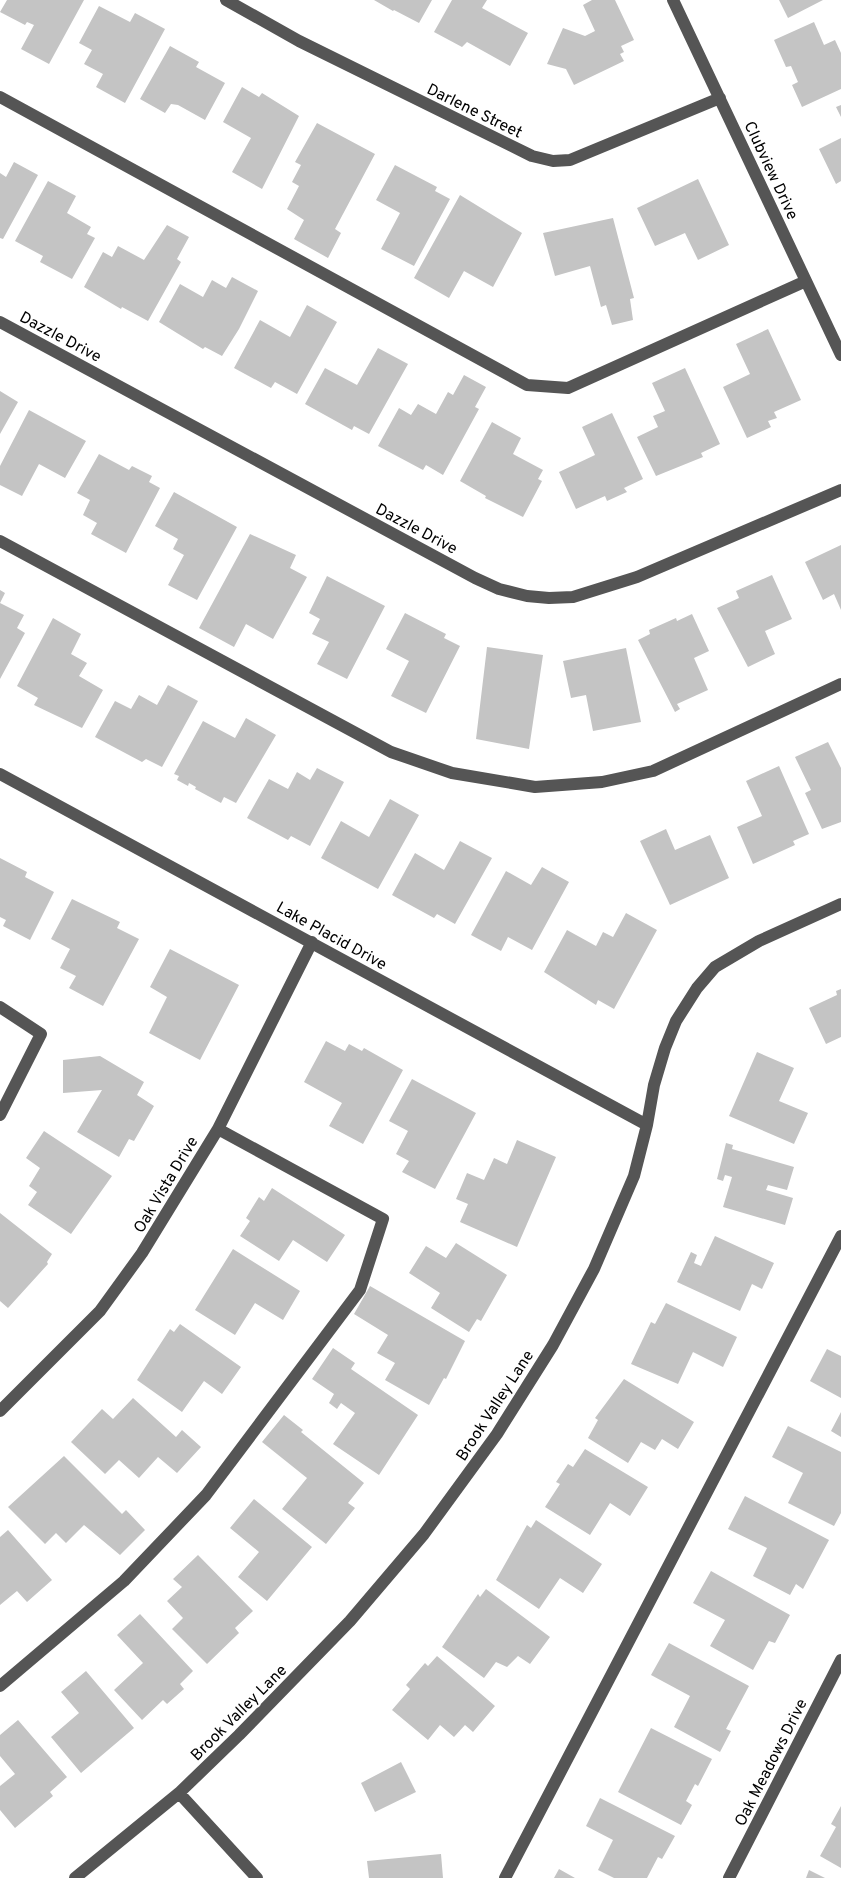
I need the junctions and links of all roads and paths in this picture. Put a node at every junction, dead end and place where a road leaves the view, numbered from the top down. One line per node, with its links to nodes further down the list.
1 (226, 0): 4 (street, Darlene Street)
2 (673, 0): 4 (street, Clubview Drive)
3 (0, 97): 5 (street)
4 (720, 98): 5 (street, Clubview Drive)
5 (806, 281): 7 (street, Clubview Drive)
6 (0, 322): 8 (street, Dazzle Drive)
7 (841, 355)
8 (841, 490)
9 (0, 541): 10 (street)
10 (841, 684)
11 (0, 774): 13 (street, Lake Placid Drive)
12 (841, 904): 16 (street, Brook Valley Lane)
13 (312, 942): 16 (street, Lake Placid Drive); 17 (street, Oak Vista Drive)
14 (0, 1008): 15 (street)
15 (0, 1115)
16 (647, 1125): 22 (street, Brook Valley Lane)
17 (218, 1129): 19 (street, Oak Vista Drive); 21 (street)
18 (841, 1236): 25 (street)
19 (0, 1411)
20 (841, 1660): 26 (street, Oak Meadows Drive)
21 (0, 1686)
22 (179, 1793): 23 (street, Brook Valley Lane); 24 (street)
23 (75, 1878)
24 (257, 1878)
25 (505, 1878)
26 (729, 1878)

